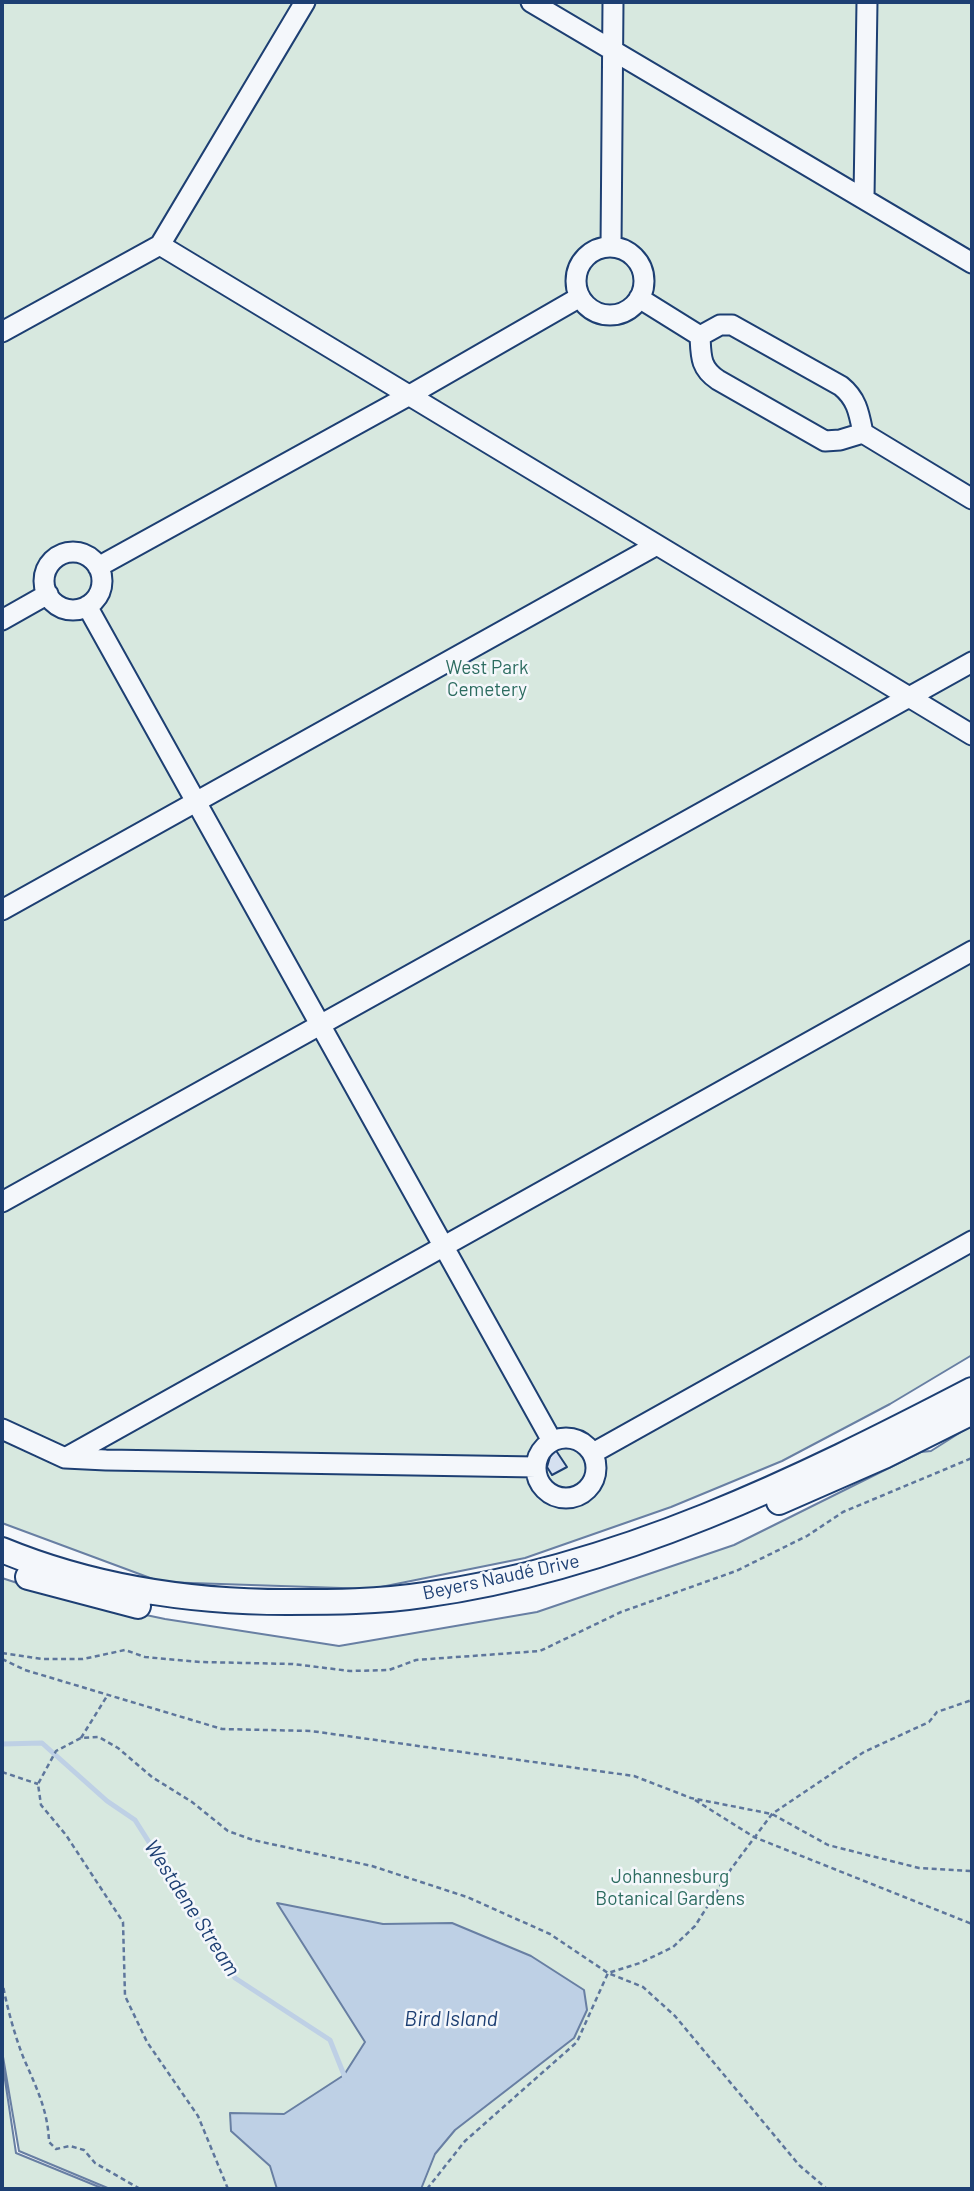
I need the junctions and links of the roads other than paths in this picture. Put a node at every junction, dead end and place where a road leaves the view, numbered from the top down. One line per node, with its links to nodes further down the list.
1 (305, 2): 7 (lane)
2 (531, 2): 5 (lane)
3 (613, 2): 5 (lane)
4 (867, 2): 6 (lane)
5 (613, 50): 6 (lane); 8 (lane)
6 (864, 197): 9 (lane)
7 (160, 245): 12 (lane); 14 (lane)
8 (611, 247): 10 (lane); 11 (lane)
9 (972, 263)
10 (580, 297): 11 (lane); 14 (lane)
11 (639, 298): 13 (lane)
12 (2, 332)
13 (700, 336): 15 (lane); 15 (lane)
14 (408, 396): 17 (lane); 18 (lane)
15 (863, 433): 16 (lane)
16 (972, 499)
17 (655, 546): 23 (lane); 25 (lane)
18 (99, 567): 19 (lane); 20 (lane)
19 (48, 594): 20 (lane); 21 (lane)
20 (87, 606): 25 (lane)
21 (2, 620)
22 (972, 662): 23 (lane)
23 (908, 697): 24 (lane); 28 (lane)
24 (972, 735)
25 (195, 804): 26 (lane); 28 (lane)
26 (2, 910)
27 (972, 951): 31 (lane)
28 (322, 1025): 29 (lane); 31 (lane)
29 (2, 1202)
30 (972, 1241): 36 (lane)
31 (443, 1243): 35 (lane); 37 (lane)
32 (972, 1390): 39 (main road, Beyers Naudé Drive)
33 (972, 1412): 40 (main road, Beyers Naudé Drive)
34 (2, 1429): 37 (lane)
35 (552, 1441): 36 (lane); 38 (lane)
36 (593, 1453): 38 (lane)
37 (65, 1458): 38 (lane)
38 (536, 1467)
39 (2, 1550)
40 (2, 1568)

